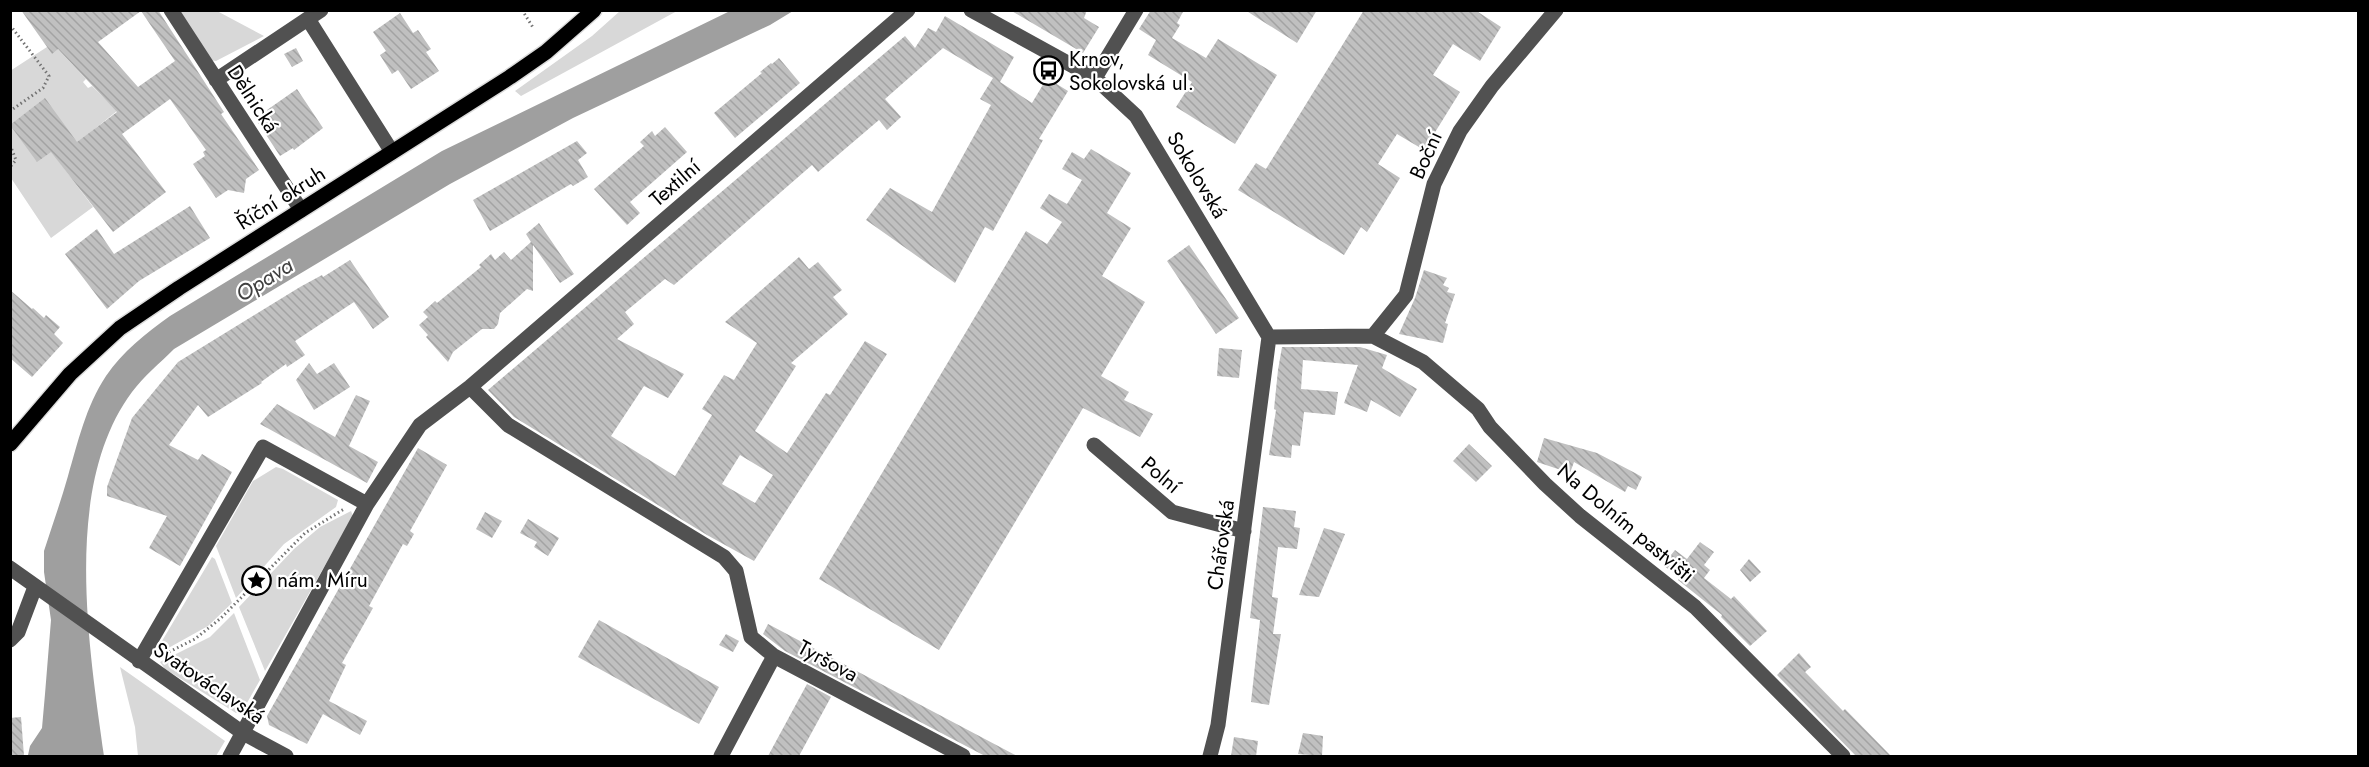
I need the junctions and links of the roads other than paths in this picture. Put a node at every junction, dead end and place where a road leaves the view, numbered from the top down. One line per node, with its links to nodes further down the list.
1 (171, 10): 9 (street, Dělnická)
2 (594, 10): 10 (main road, Říční okruh)
3 (908, 10): 14 (street, Textilní)
4 (971, 10): 8 (street, Sokolovská)
5 (1136, 10): 8 (street)
6 (1556, 10): 12 (street, Boční)
7 (315, 15): 9 (street); 10 (street)
8 (1095, 78): 13 (street, Sokolovská)
9 (219, 84): 11 (street, Dělnická)
10 (393, 152): 11 (main road, Říční okruh)
11 (301, 210): 15 (main road, Říční okruh)
12 (1373, 336): 13 (street); 30 (street, Na Dolním pastvišti)
13 (1269, 337): 18 (street, Chářovská)
14 (470, 387): 17 (street, Textilní); 22 (street)
15 (10, 444)
16 (1094, 446): 18 (street, Polní)
17 (362, 501): 23 (street); 24 (street)
18 (1244, 531): 29 (street, Chářovská)
19 (11, 568): 20 (street, Svatováclavská)
20 (37, 588): 21 (street); 23 (street, Svatováclavská)
21 (10, 640)
22 (774, 656): 27 (street, Tyršova); 28 (street, Tyršova)
23 (139, 661): 24 (street, Svatováclavská)
24 (243, 733): 25 (street); 26 (street, Svatováclavská)
25 (230, 756)
26 (286, 756)
27 (721, 756)
28 (963, 756)
29 (1210, 756)
30 (1843, 756)

